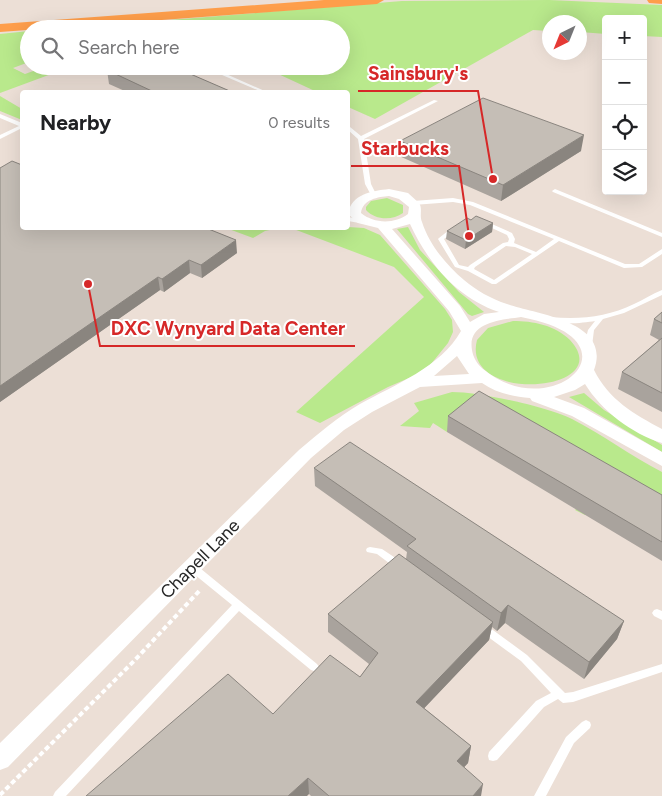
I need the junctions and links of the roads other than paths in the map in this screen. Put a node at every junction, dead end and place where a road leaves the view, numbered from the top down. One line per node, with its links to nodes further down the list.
1 (230, 0): 8 (highway)
2 (287, 0): 9 (highway)
3 (377, 0): 10 (highway)
4 (654, 0): 5 (highway)
5 (662, 0)
6 (126, 6): 7 (highway)
7 (29, 20)
8 (39, 20)
9 (85, 20)
10 (125, 20)
11 (20, 21): 13 (highway)
12 (20, 22): 13 (highway)
13 (1, 24): 14 (highway)
14 (20, 26)
15 (225, 75): 16 (lane)
16 (261, 90)
17 (436, 101): 23 (lane)
18 (0, 116): 19 (lane)
19 (20, 125)
20 (20, 127): 22 (lane)
21 (350, 130): 23 (lane)
22 (0, 137)
23 (361, 138): 25 (lane)
24 (555, 191): 33 (lane)
25 (373, 194): 26 (street); 27 (street)
26 (351, 207): 30 (street)
27 (413, 210): 31 (street); 34 (lane); 40 (street)
28 (350, 219): 30 (lane)
29 (477, 220): 35 (lane)
30 (367, 222): 31 (street)
31 (382, 225): 43 (street)
32 (459, 226): 38 (lane)
33 (662, 236)
34 (558, 239): 36 (lane); 37 (lane)
35 (511, 244): 37 (lane); 38 (lane)
36 (662, 251)
37 (536, 254): 38 (lane)
38 (470, 270)
39 (662, 292): 42 (lane)
40 (521, 313): 41 (street); 43 (street)
41 (543, 317): 42 (lane); 44 (street)
42 (600, 320): 44 (lane)
43 (465, 338): 46 (street); 47 (street, Chapell Lane)
44 (588, 351): 45 (street)
45 (587, 371): 48 (street); 49 (street)
46 (482, 378): 47 (street, Chapell Lane); 48 (street)
47 (417, 382): 52 (street, Chapell Lane)
48 (520, 392): 50 (street)
49 (662, 437)
50 (662, 460)
51 (370, 550): 53 (lane)
52 (191, 566): 54 (lane); 61 (street, Chapell Lane)
53 (409, 573)
54 (238, 605): 56 (lane); 62 (lane)
55 (478, 624): 58 (lane)
56 (314, 667)
57 (662, 668): 58 (lane)
58 (558, 694): 60 (lane)
59 (586, 725): 63 (lane)
60 (493, 756)
61 (0, 759)
62 (59, 796)
63 (540, 796)

